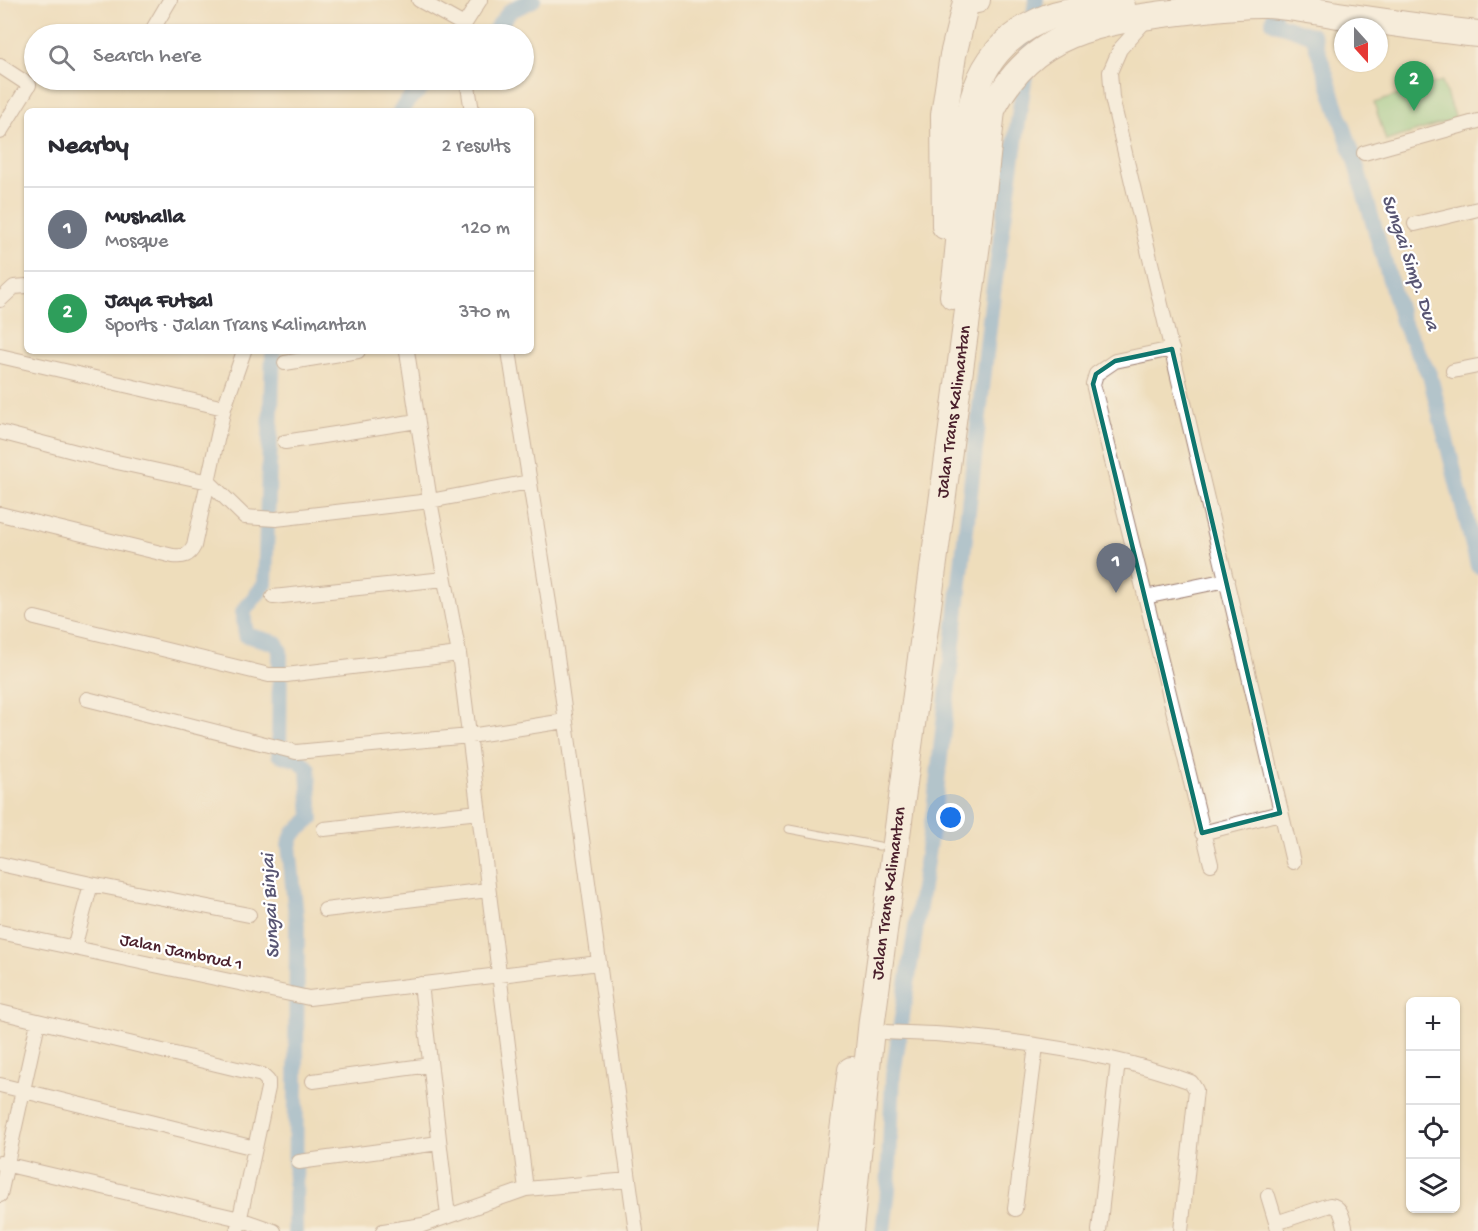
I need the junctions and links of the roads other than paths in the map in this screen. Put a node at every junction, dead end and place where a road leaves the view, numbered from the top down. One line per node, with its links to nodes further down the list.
1 (170, 0): 9 (street)
2 (419, 0): 10 (street)
3 (480, 0): 11 (street)
4 (977, 0): 24 (highway)
5 (1170, 0): 7 (highway, Jalan Trans Kalimantan)
6 (1329, 0): 8 (highway)
7 (1144, 12): 12 (highway, Jalan Trans Kalimantan); 19 (highway, Jalan Trans Kalimantan); 27 (street)
8 (1478, 22)
9 (156, 24)
10 (455, 24)
11 (467, 24)
12 (1478, 34)
13 (0, 66): 14 (street)
14 (24, 76)
15 (26, 90): 20 (street)
16 (469, 90): 17 (street)
17 (472, 108)
18 (1478, 121): 21 (street)
19 (978, 126): 24 (highway, Jalan Trans Kalimantan); 73 (highway, Jalan Trans Kalimantan)
20 (0, 132)
21 (1364, 153)
22 (1478, 209): 23 (street)
23 (1415, 224)
24 (955, 279): 58 (highway, Jalan Trans Kalimantan)
25 (24, 286): 26 (street)
26 (0, 300)
27 (1172, 349): 45 (street); 47 (street)
28 (243, 354): 36 (street)
29 (340, 354): 33 (street)
30 (407, 354): 37 (street)
31 (509, 354): 41 (street)
32 (0, 356): 36 (street)
33 (285, 363)
34 (1478, 366): 35 (street)
35 (1453, 371)
36 (224, 408): 40 (street)
37 (417, 421): 39 (street); 42 (street)
38 (0, 432): 40 (street)
39 (285, 442)
40 (208, 482): 42 (street); 43 (street)
41 (529, 482): 42 (street); 51 (street)
42 (430, 501): 44 (street)
43 (0, 514)
44 (444, 579): 46 (street); 49 (street)
45 (1227, 580): 47 (street); 54 (street)
46 (273, 597)
47 (1144, 597): 57 (street)
48 (35, 618): 49 (street)
49 (459, 654): 52 (street)
50 (87, 699): 52 (street)
51 (565, 721): 52 (street); 68 (street)
52 (470, 736): 53 (street)
53 (479, 812): 55 (street); 63 (street)
54 (1280, 813): 57 (street); 59 (street)
55 (324, 829)
56 (789, 829): 58 (lane)
57 (1202, 833): 61 (street)
58 (879, 846): 96 (highway, Jalan Trans Kalimantan)
59 (1293, 862)
60 (0, 864): 62 (street)
61 (1210, 864)
62 (91, 884): 65 (street); 67 (street)
63 (488, 890): 64 (street); 69 (street)
64 (325, 910)
65 (249, 915)
66 (0, 932): 67 (street, Jalan Jambrud 1)
67 (74, 948): 70 (street, Jalan Jambrud 1)
68 (599, 963): 69 (street, Jalan Jambrud 1); 84 (street)
69 (499, 975): 70 (street, Jalan Jambrud 1); 85 (street)
70 (421, 984): 76 (street)
71 (0, 1012): 72 (street)
72 (38, 1022): 79 (street); 81 (street)
73 (875, 1031): 74 (street); 97 (highway, Jalan Trans Kalimantan)
74 (1036, 1046): 75 (street); 88 (street)
75 (1118, 1062): 98 (street); 99 (street)
76 (430, 1065): 77 (street); 80 (street)
77 (313, 1081)
78 (0, 1085): 79 (street)
79 (24, 1090): 81 (street); 83 (street)
80 (439, 1143): 82 (street); 89 (street)
81 (255, 1148): 90 (street)
82 (299, 1162)
83 (3, 1163): 86 (street); 90 (street)
84 (629, 1180): 85 (street); 95 (street)
85 (526, 1189): 89 (street)
86 (0, 1195)
87 (1268, 1196): 91 (street)
88 (1015, 1209)
89 (448, 1216): 92 (street)
90 (238, 1225): 93 (street)
91 (1277, 1227): 100 (street)
92 (423, 1228): 94 (street)
93 (274, 1231)
94 (383, 1231)
95 (636, 1231)
96 (830, 1231)
97 (850, 1231)
98 (1099, 1231)
99 (1180, 1231)
100 (1346, 1231)

